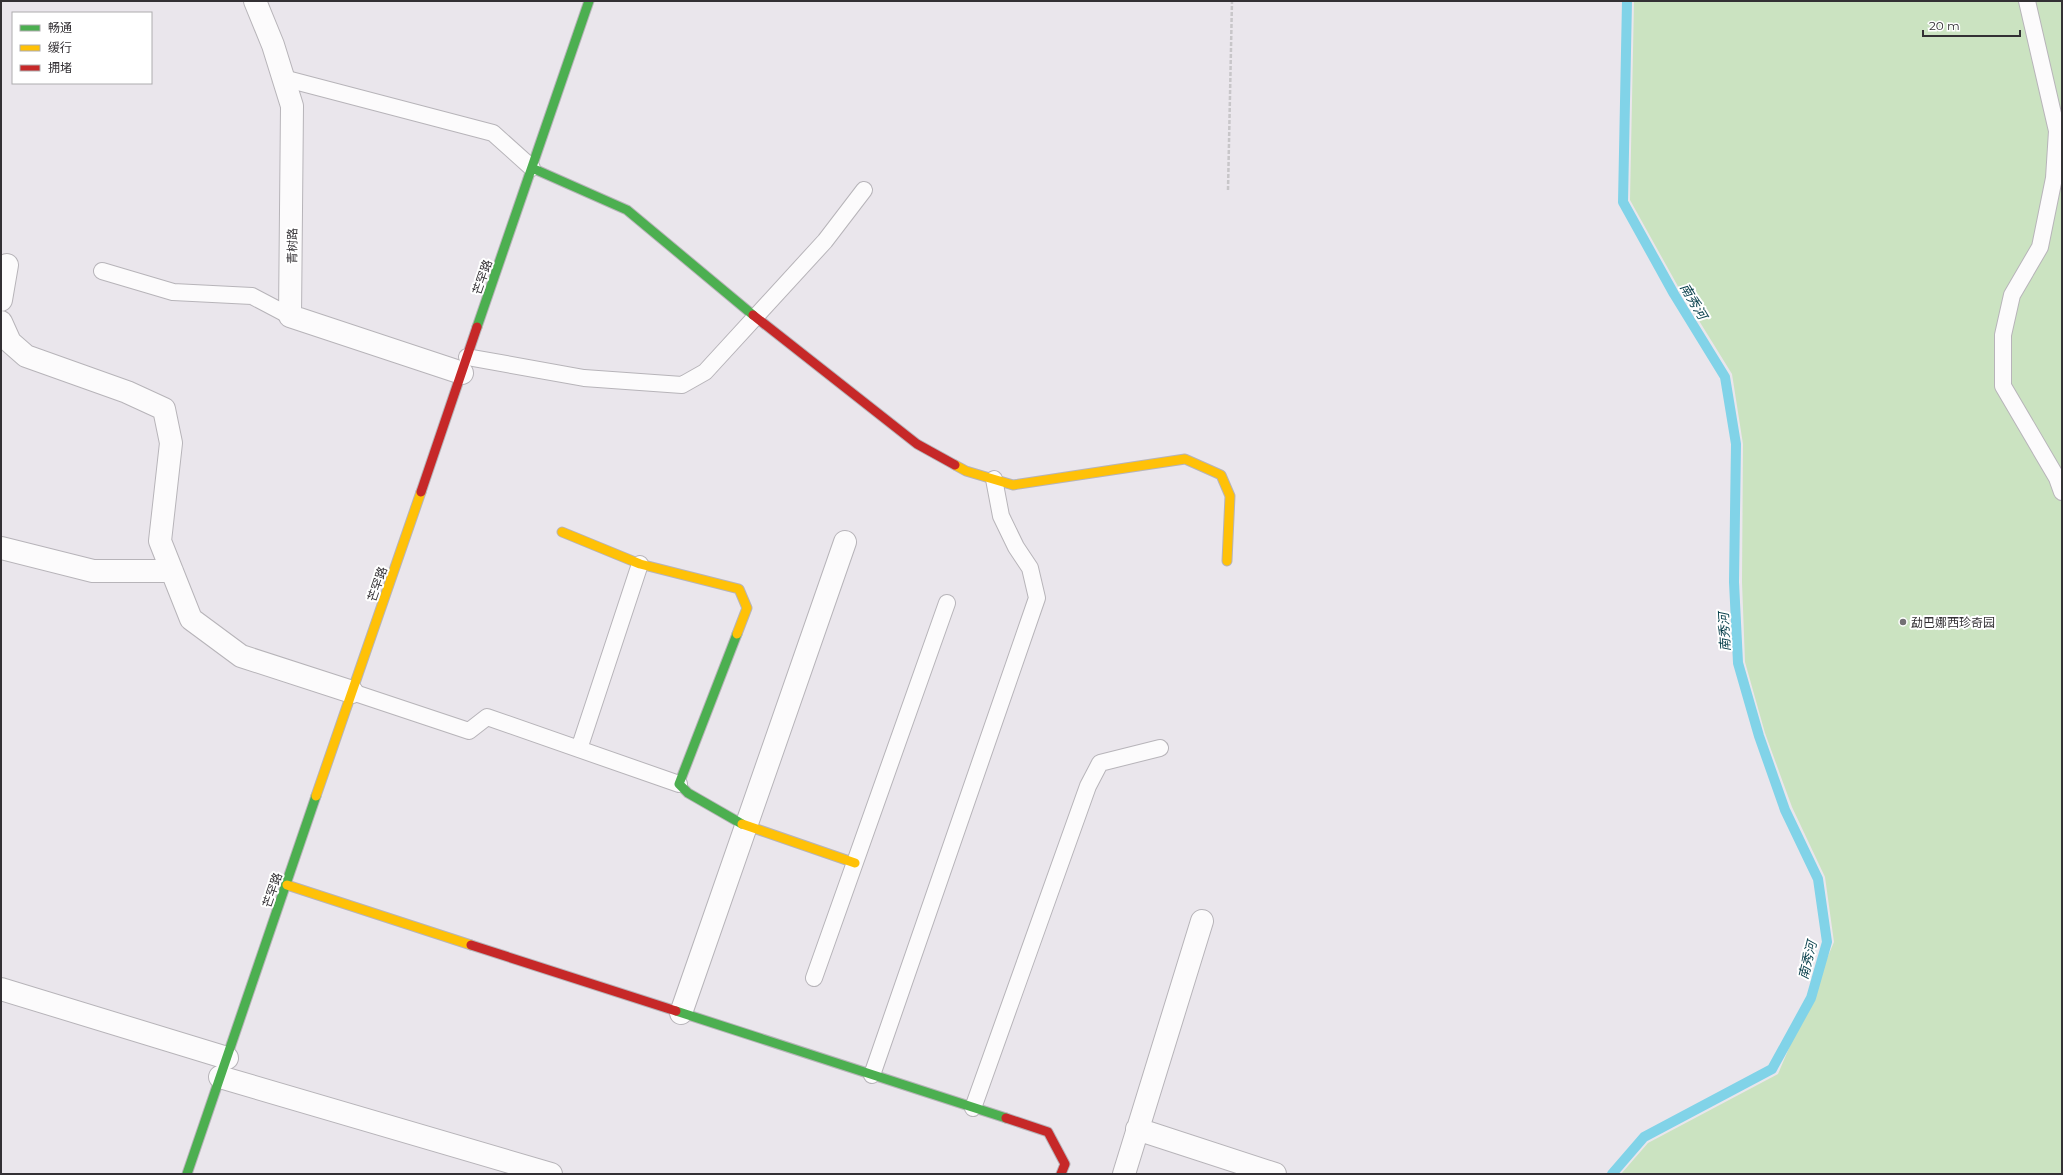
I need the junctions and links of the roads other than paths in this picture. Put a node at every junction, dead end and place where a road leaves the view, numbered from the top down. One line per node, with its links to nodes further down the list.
1 (255, 1): 4 (street, 青树路)
2 (589, 1): 5 (street, 芒罕路)
3 (2027, 1): 15 (lane)
4 (283, 78): 5 (lane); 10 (street, 青树路)
5 (532, 168): 11 (street); 13 (street, 芒罕路)
6 (864, 190): 11 (lane)
7 (7, 265): 9 (street)
8 (102, 271): 10 (lane)
9 (1, 300)
10 (290, 316): 13 (street)
11 (756, 317): 13 (lane); 14 (street)
12 (1, 322): 21 (street)
13 (465, 365): 23 (street, 芒罕路)
14 (994, 479): 19 (street); 35 (lane)
15 (2062, 492)
16 (562, 532): 20 (street)
17 (845, 542): 27 (street)
18 (1, 548): 21 (street)
19 (1227, 561)
20 (640, 564): 25 (lane); 26 (street)
21 (172, 571): 23 (street)
22 (947, 603): 28 (lane)
23 (352, 692): 25 (lane); 29 (street, 芒罕路)
24 (1160, 748): 36 (lane)
25 (579, 749): 26 (lane)
26 (679, 784): 27 (street)
27 (746, 826): 28 (street); 33 (street)
28 (855, 863): 31 (lane)
29 (287, 885): 33 (street); 34 (street, 芒罕路)
30 (1202, 921): 37 (street)
31 (814, 978)
32 (1, 989): 34 (street)
33 (681, 1013): 35 (street)
34 (224, 1067): 38 (street, 芒罕路); 39 (street)
35 (872, 1075): 36 (street)
36 (973, 1108): 40 (street)
37 (1138, 1129): 41 (street); 42 (street)
38 (187, 1174)
39 (551, 1174)
40 (1061, 1174)
41 (1124, 1174)
42 (1275, 1174)

